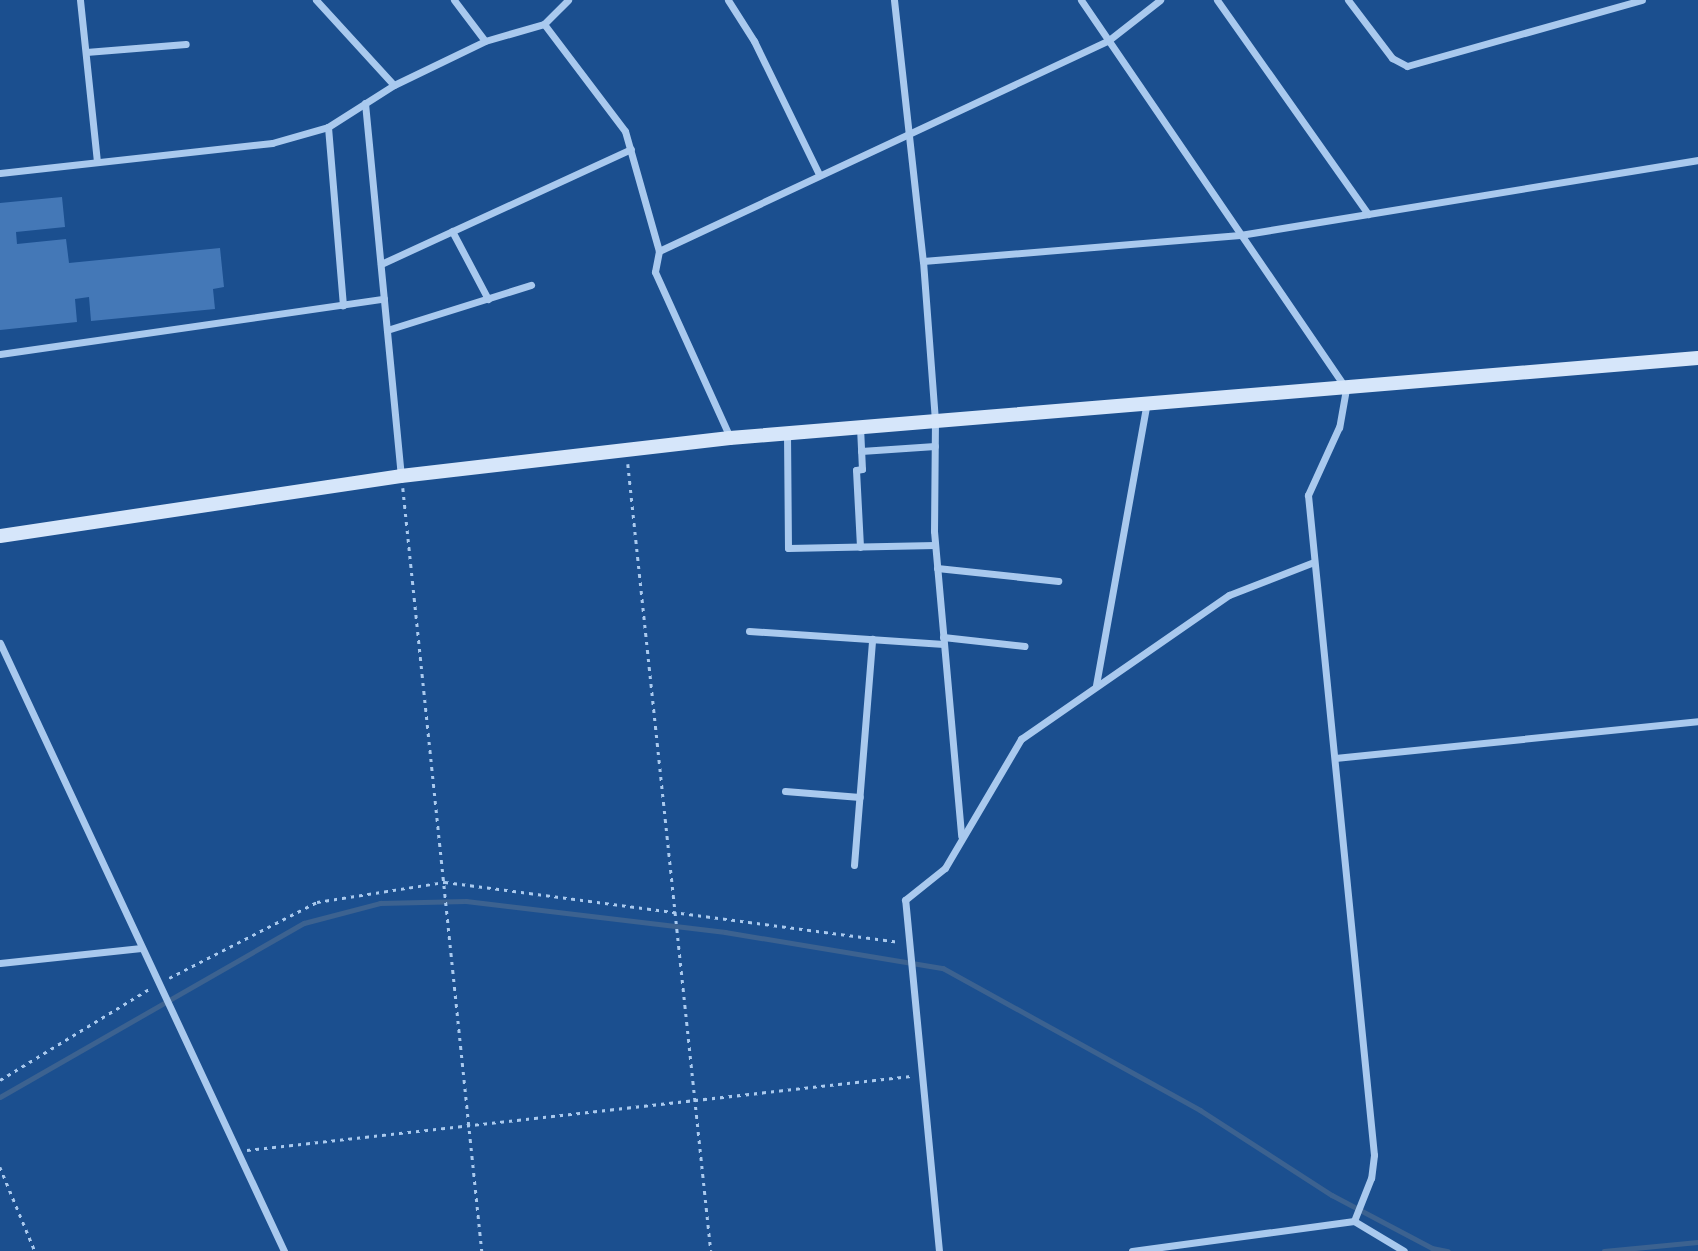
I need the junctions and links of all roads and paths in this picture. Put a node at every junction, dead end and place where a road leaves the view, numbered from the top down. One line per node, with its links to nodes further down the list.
1 (80, 0): 16 (street)
2 (316, 0): 17 (street)
3 (454, 0): 14 (street)
4 (568, 0): 12 (street)
5 (728, 0): 25 (street)
6 (894, 0): 20 (street)
7 (1081, 0): 13 (street)
8 (1160, 0): 13 (street)
9 (1217, 0): 26 (street)
10 (1348, 0): 11 (street)
11 (1642, 0)
12 (544, 24): 14 (street); 21 (street)
13 (1109, 40): 20 (street); 28 (street)
14 (485, 41): 17 (street)
15 (186, 44): 16 (street)
16 (86, 52): 23 (street)
17 (394, 85): 18 (street)
18 (365, 103): 19 (street); 31 (street)
19 (328, 127): 23 (street); 35 (street)
20 (906, 133): 25 (street); 30 (street)
21 (631, 149): 27 (street); 29 (street)
22 (1698, 160): 26 (street)
23 (97, 162): 24 (street)
24 (0, 173)
25 (819, 174): 29 (street)
26 (1368, 214): 28 (street)
27 (453, 231): 31 (street); 34 (street)
28 (1240, 235): 30 (street); 39 (street)
29 (659, 251): 44 (street)
30 (923, 261): 41 (street)
31 (381, 264): 33 (street)
32 (531, 285): 34 (street)
33 (384, 299): 35 (street); 36 (street)
34 (488, 299): 36 (street)
35 (343, 305): 37 (street)
36 (387, 330): 48 (street)
37 (0, 354)
38 (1698, 358): 39 (street)
39 (1346, 389): 40 (street); 52 (street)
40 (1146, 407): 41 (street); 60 (street)
41 (935, 419): 42 (street); 45 (street)
42 (859, 426): 43 (street); 47 (street)
43 (787, 433): 44 (street); 51 (street)
44 (730, 438): 46 (street)
45 (935, 446): 47 (street); 50 (street)
46 (627, 450): 48 (street); 68 (path)
47 (861, 451): 51 (street)
48 (401, 475): 49 (street); 67 (path)
49 (0, 536)
50 (935, 545): 51 (street); 53 (street)
51 (860, 547)
52 (1314, 562): 60 (street); 62 (street)
53 (937, 568): 54 (street); 57 (street)
54 (1058, 581)
55 (750, 631): 56 (street)
56 (872, 639): 57 (street); 64 (street)
57 (943, 641): 59 (street); 65 (street)
58 (0, 643): 70 (street)
59 (1025, 646)
60 (1096, 686): 65 (street)
61 (1698, 721): 62 (street)
62 (1335, 758): 79 (street)
63 (785, 791): 64 (street)
64 (860, 797): 66 (street)
65 (961, 836): 69 (street)
66 (854, 865)
67 (444, 883): 68 (path); 72 (path); 76 (path)
68 (676, 913): 69 (path); 75 (path)
69 (908, 944): 73 (street)
70 (141, 948): 71 (street); 72 (street)
71 (0, 963)
72 (157, 985): 74 (path); 77 (street)
73 (922, 1075): 75 (path); 84 (street)
74 (0, 1080)
75 (695, 1099): 76 (path); 83 (path)
76 (467, 1124): 77 (path); 82 (path)
77 (236, 1151): 81 (street)
78 (0, 1167): 80 (path)
79 (1355, 1218): 85 (street); 86 (street)
80 (35, 1251)
81 (284, 1251)
82 (482, 1251)
83 (711, 1251)
84 (939, 1251)
85 (1132, 1251)
86 (1405, 1251)

